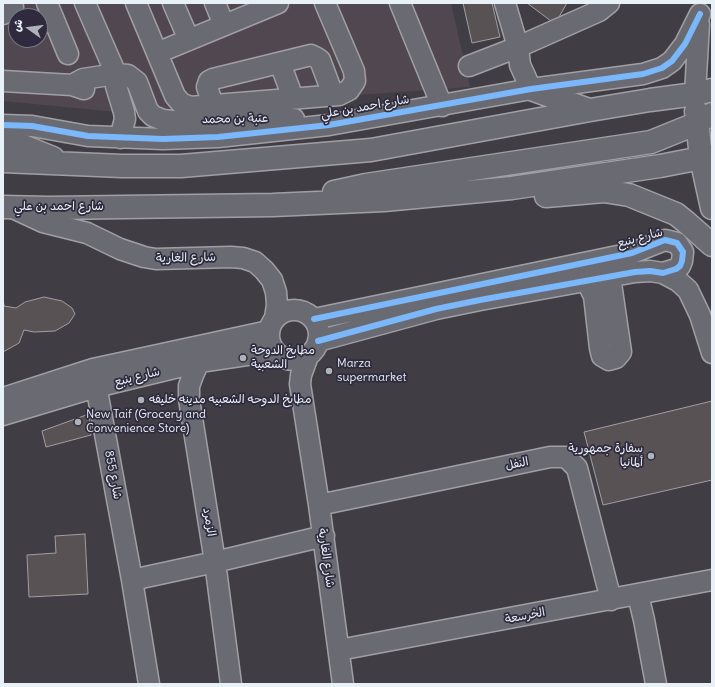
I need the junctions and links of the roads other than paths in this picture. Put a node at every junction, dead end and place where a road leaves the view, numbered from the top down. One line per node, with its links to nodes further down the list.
1 (47, 3): 17 (street)
2 (85, 3): 22 (street)
3 (136, 3): 16 (street)
4 (173, 3): 14 (street)
5 (214, 3): 13 (street)
6 (278, 3): 11 (street)
7 (325, 3): 25 (street)
8 (400, 3): 29 (street)
9 (505, 3): 15 (street)
10 (609, 3): 15 (street)
11 (257, 7): 13 (street)
12 (700, 9): 23 (street, شارع احمد بن علي); 24 (street)
13 (224, 25): 14 (street)
14 (189, 40): 16 (street)
15 (518, 46): 19 (street); 23 (street)
16 (157, 53): 28 (street)
17 (68, 54)
18 (280, 63): 20 (street); 25 (street); 26 (street)
19 (469, 66)
20 (242, 72): 27 (street); 28 (street)
21 (3, 81): 22 (street)
22 (117, 82): 33 (street, عتبة بن محمد); 35 (street)
23 (531, 89): 29 (street, شارع احمد بن علي); 30 (main road)
24 (703, 92): 30 (main road); 31 (main road)
25 (333, 95): 26 (street)
26 (293, 98): 27 (street)
27 (252, 102): 28 (street)
28 (213, 105)
29 (442, 106): 33 (street, شارع احمد بن علي)
30 (590, 110): 38 (main road)
31 (708, 119): 36 (main road); 40 (main road)
32 (3, 125): 35 (street, شارع احمد بن علي)
33 (329, 125): 35 (street, شارع احمد بن علي)
34 (3, 138): 38 (main road)
35 (120, 138)
36 (706, 157): 39 (main road, شارع احمد بن علي); 42 (main road)
37 (3, 161): 38 (main road)
38 (67, 164)
39 (352, 202): 40 (main road, شارع احمد بن علي); 43 (main road)
40 (273, 205): 41 (main road, شارع احمد بن علي)
41 (8, 207): 49 (street, شارع الغارية)
42 (712, 208)
43 (712, 245)
44 (609, 267): 45 (street, شارع ينبع); 45 (street, شارع ينبع); 46 (street, شارع ينبع); 46 (street); 47 (street, شارع ينبع)
45 (663, 273): 51 (street)
46 (586, 280): 47 (street, شارع ينبع)
47 (456, 298): 48 (street, شارع ينبع); 50 (street, شارع ينبع)
48 (314, 319): 49 (street); 50 (street)
49 (272, 325): 52 (street); 54 (street, شارع ينبع)
50 (313, 349): 52 (street); 55 (street, شارع الغارية)
51 (712, 353)
52 (277, 354): 53 (street, شارع ينبع); 55 (street, شارع الغارية)
53 (199, 362): 54 (street, شارع ينبع); 60 (street, الزمرد)
54 (95, 378): 56 (street, شارع ينبع); 57 (street, شارع ينبع); 61 (street, شارع 855)
55 (300, 384): 58 (street, شارع الغارية)
56 (3, 398)
57 (3, 415)
58 (319, 506): 59 (street, شارع الغارية); 64 (street, النفل)
59 (324, 536): 60 (street); 65 (street, شارع الغارية)
60 (215, 562): 61 (street); 67 (street, الزمرد)
61 (132, 580): 66 (street, شارع 855)
62 (712, 580): 63 (street, الخرسعة)
63 (638, 595): 64 (street, الخرسعة); 69 (street)
64 (611, 600): 65 (street, الخرسعة)
65 (339, 650): 68 (street, شارع الغارية)
66 (149, 684)
67 (227, 684)
68 (343, 684)
69 (656, 684)

